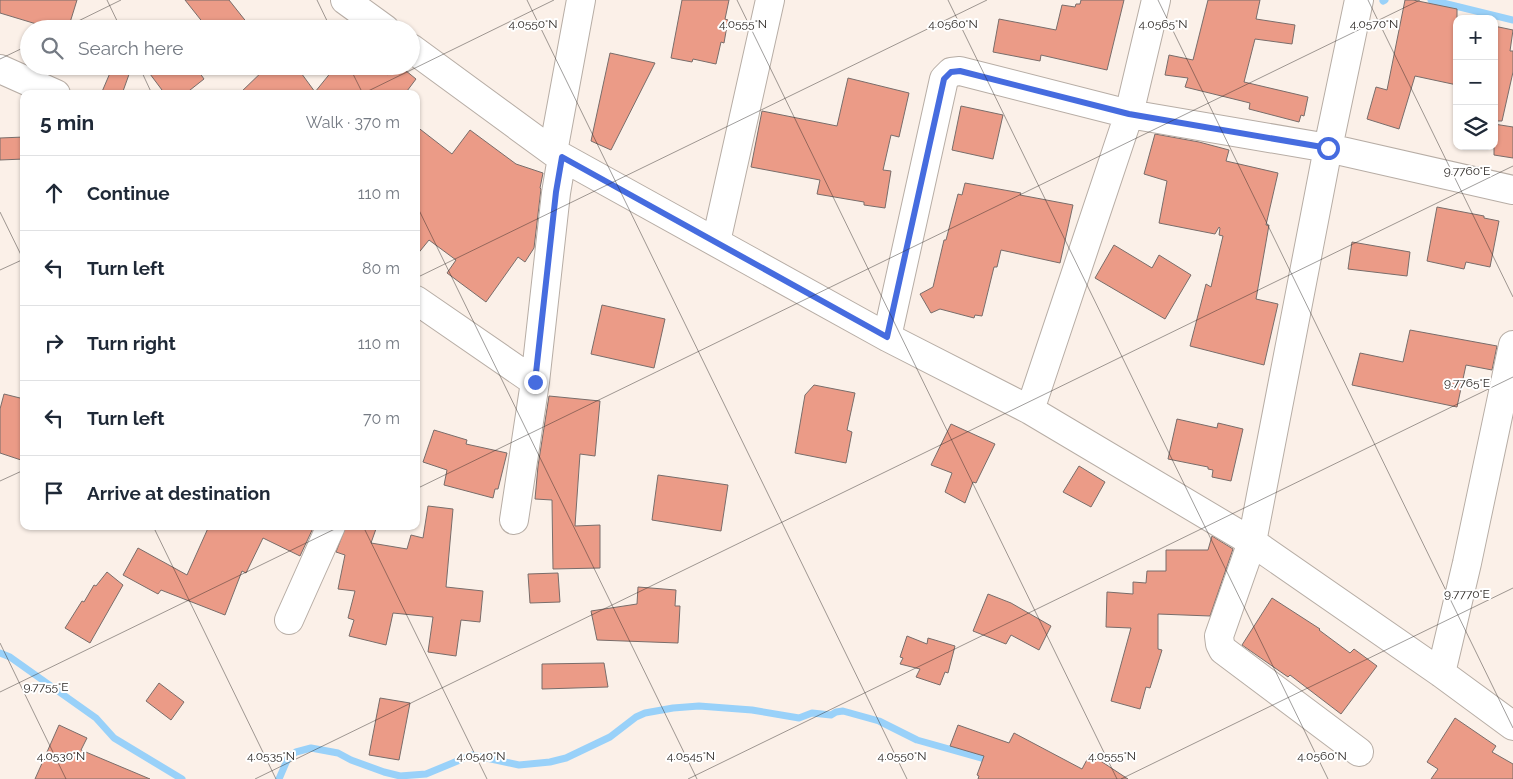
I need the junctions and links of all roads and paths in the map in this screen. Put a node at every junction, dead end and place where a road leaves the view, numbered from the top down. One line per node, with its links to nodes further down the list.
1 (345, 0): 6 (street)
2 (581, 0): 12 (street)
3 (770, 0): 14 (street)
4 (1156, 0): 10 (street)
5 (1359, 0): 11 (street)
6 (373, 20)
7 (420, 54): 12 (street)
8 (0, 68): 9 (street)
9 (47, 90)
10 (1129, 114): 11 (street); 16 (street); 19 (street)
11 (1328, 148): 13 (street); 23 (street)
12 (558, 154): 14 (street); 18 (street)
13 (1513, 190)
14 (716, 242): 16 (street)
15 (420, 303): 18 (street)
16 (887, 337): 19 (street)
17 (1513, 345): 20 (street)
18 (535, 382): 21 (street)
19 (1030, 410): 23 (street)
20 (1504, 439): 25 (street)
21 (514, 520)
22 (330, 530): 24 (street)
23 (1252, 542): 25 (street); 27 (street)
24 (289, 620)
25 (1441, 673): 26 (street)
26 (1513, 726)
27 (1359, 752)

